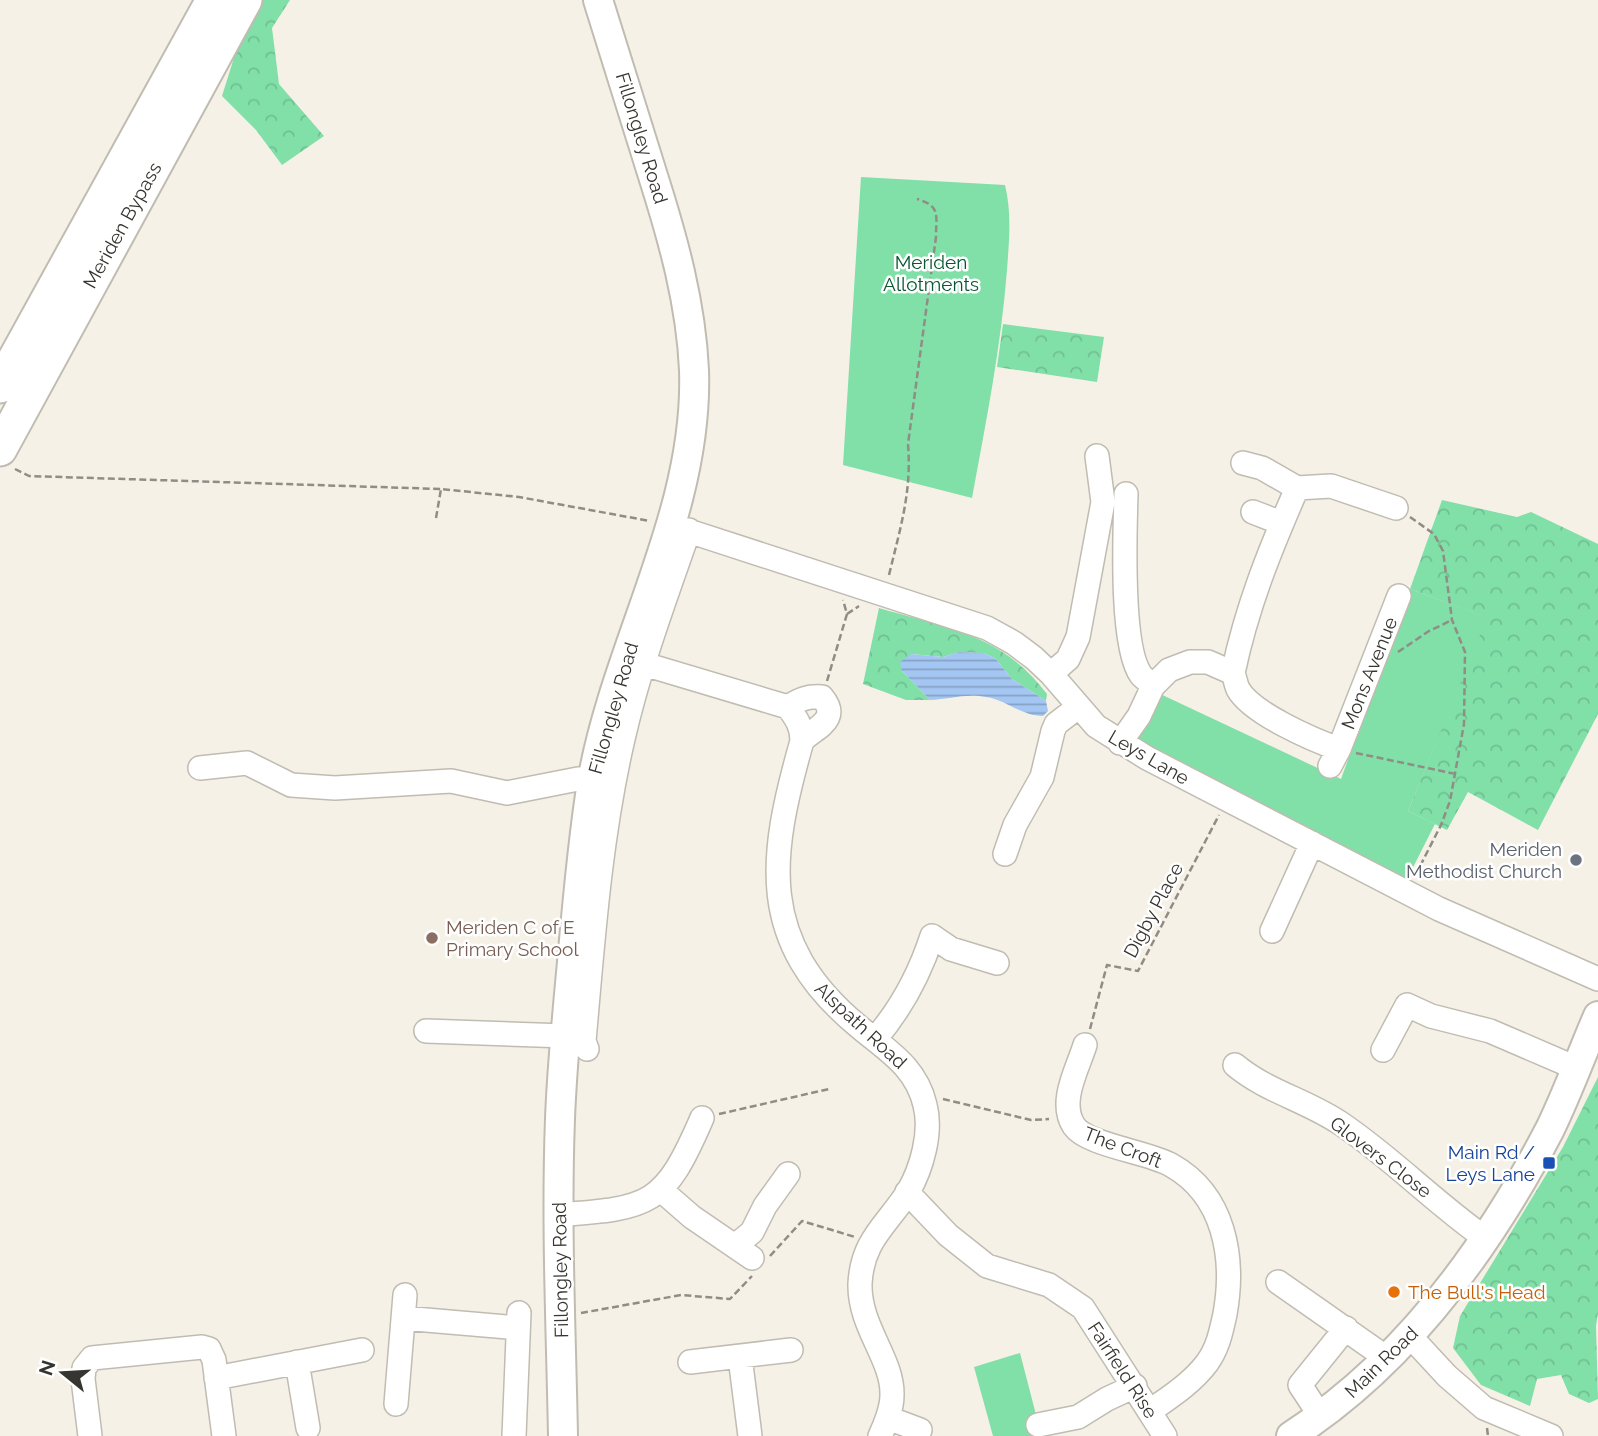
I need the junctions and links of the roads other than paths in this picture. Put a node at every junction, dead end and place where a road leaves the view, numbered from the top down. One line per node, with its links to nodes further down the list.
1 (213, 0): 4 (highway, Meriden Bypass)
2 (245, 0): 5 (highway, Meriden Bypass)
3 (598, 0): 13 (main road, Fillongley Road)
4 (0, 386)
5 (0, 449)
6 (1097, 457): 19 (street)
7 (1242, 463): 8 (street)
8 (1297, 488): 10 (street); 12 (street)
9 (1126, 494): 15 (street)
10 (1396, 508)
11 (1253, 512): 12 (street)
12 (1282, 523): 18 (street)
13 (679, 528): 17 (street, Fillongley Road); 19 (street, Leys Lane); 26 (main road, Fillongley Road)
14 (1101, 543): 15 (street)
15 (1125, 544): 20 (street)
16 (1399, 596): 18 (street, Mons Avenue)
17 (644, 664): 21 (street); 35 (street, Fillongley Road)
18 (1233, 673): 20 (street)
19 (1051, 674): 22 (street, Leys Lane)
20 (1153, 685): 24 (street)
21 (788, 707): 23 (street); 23 (street)
22 (1077, 707): 24 (street, Leys Lane); 27 (street)
23 (802, 741): 34 (street, Alspath Road)
24 (1120, 743): 28 (street, Leys Lane)
25 (200, 768): 26 (street)
26 (593, 779): 35 (main road, Fillongley Road)
27 (1016, 842)
28 (1312, 843): 29 (street); 31 (street, Leys Lane)
29 (1272, 931)
30 (997, 963): 34 (street)
31 (1598, 979)
32 (1598, 1016): 39 (main road, Main Road)
33 (426, 1031): 35 (street)
34 (875, 1040): 43 (street, Alspath Road)
35 (576, 1043): 44 (main road, Fillongley Road)
36 (1086, 1045): 58 (street, The Croft)
37 (1383, 1050): 39 (street)
38 (1232, 1062): 45 (street, Glovers Close)
39 (1576, 1068): 45 (main road, Main Road)
40 (702, 1118): 42 (street)
41 (788, 1174): 42 (street)
42 (661, 1190): 44 (street)
43 (907, 1192): 56 (street, Fairfield Rise); 61 (street, Alspath Road)
44 (558, 1215): 67 (main road, Fillongley Road)
45 (1485, 1238): 48 (main road, Main Road)
46 (1278, 1282): 47 (street)
47 (1346, 1328): 52 (street); 59 (street)
48 (1410, 1336): 52 (main road, Main Road); 71 (street)
49 (362, 1350): 53 (street)
50 (791, 1350): 51 (street)
51 (740, 1357): 54 (street); 68 (street)
52 (1388, 1359): 59 (main road, Main Road)
53 (297, 1362): 55 (street); 62 (street)
54 (690, 1362)
55 (216, 1378): 64 (street); 65 (street)
56 (1135, 1386): 58 (street, Fairfield Rise); 60 (street)
57 (396, 1404): 66 (street)
58 (1150, 1411): 69 (street, Fairfield Rise)
59 (1321, 1417): 70 (main road, Main Road)
60 (1038, 1425)
61 (884, 1427): 63 (street, Alspath Road)
62 (308, 1428)
63 (920, 1430)
64 (90, 1436)
65 (224, 1436)
66 (514, 1436)
67 (562, 1436)
68 (750, 1436)
69 (1165, 1436)
70 (1291, 1436)
71 (1551, 1436)

